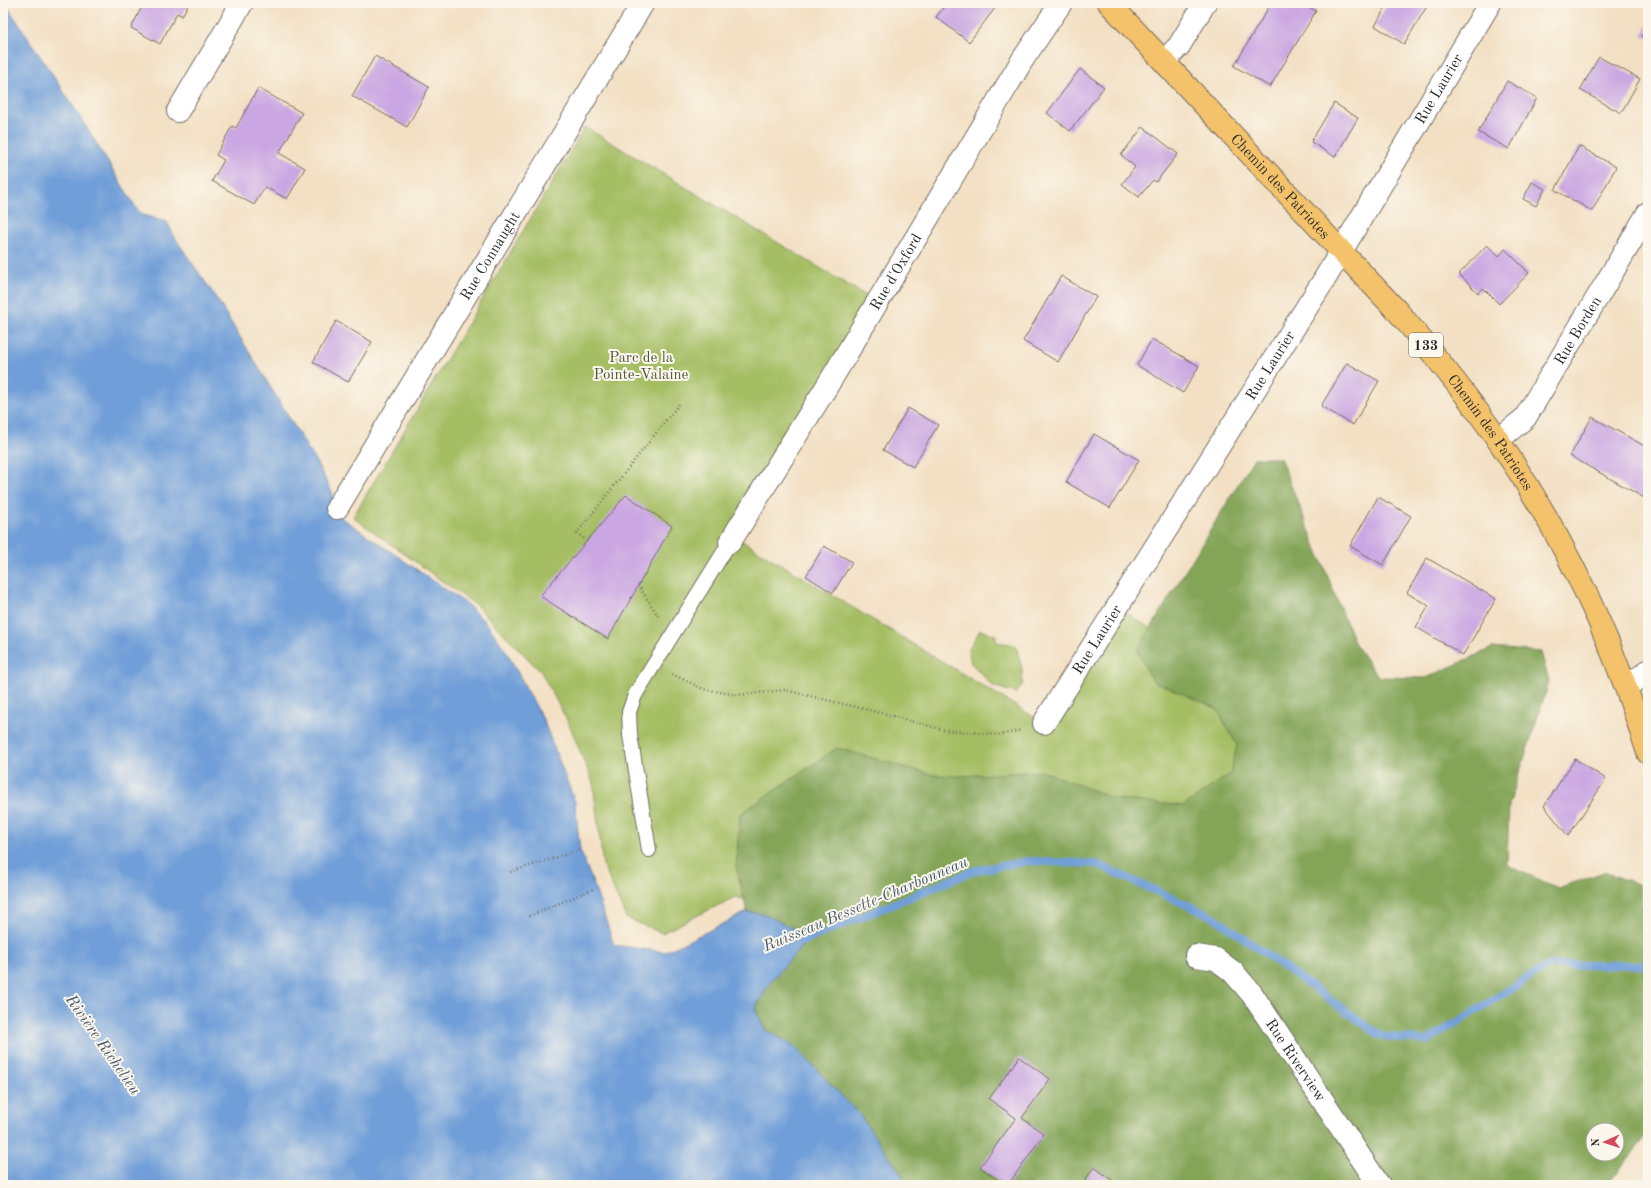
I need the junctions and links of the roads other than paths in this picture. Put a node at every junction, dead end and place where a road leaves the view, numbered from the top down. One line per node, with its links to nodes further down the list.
1 (242, 3): 8 (street)
2 (643, 3): 12 (street, Rue Connaught)
3 (1061, 3): 13 (street, Rue d'Oxford)
4 (1109, 3): 7 (main road, Chemin des Patriotes / 133)
5 (1205, 3): 7 (street)
6 (1490, 3): 10 (street, Rue Laurier)
7 (1164, 61): 10 (main road, Chemin des Patriotes / 133)
8 (178, 111)
9 (1648, 213): 11 (street, Rue Borden)
10 (1342, 250): 11 (main road, Chemin des Patriotes / 133); 16 (street, Rue Laurier)
11 (1498, 440): 15 (main road, Chemin des Patriotes / 133)
12 (337, 508)
13 (730, 542): 18 (lane)
14 (1648, 671): 15 (street)
15 (1626, 687): 17 (main road, Chemin des Patriotes / 133)
16 (1044, 723)
17 (1648, 753)
18 (649, 850)
19 (1196, 956): 20 (street, Rue Riverview)
20 (1379, 1185)

